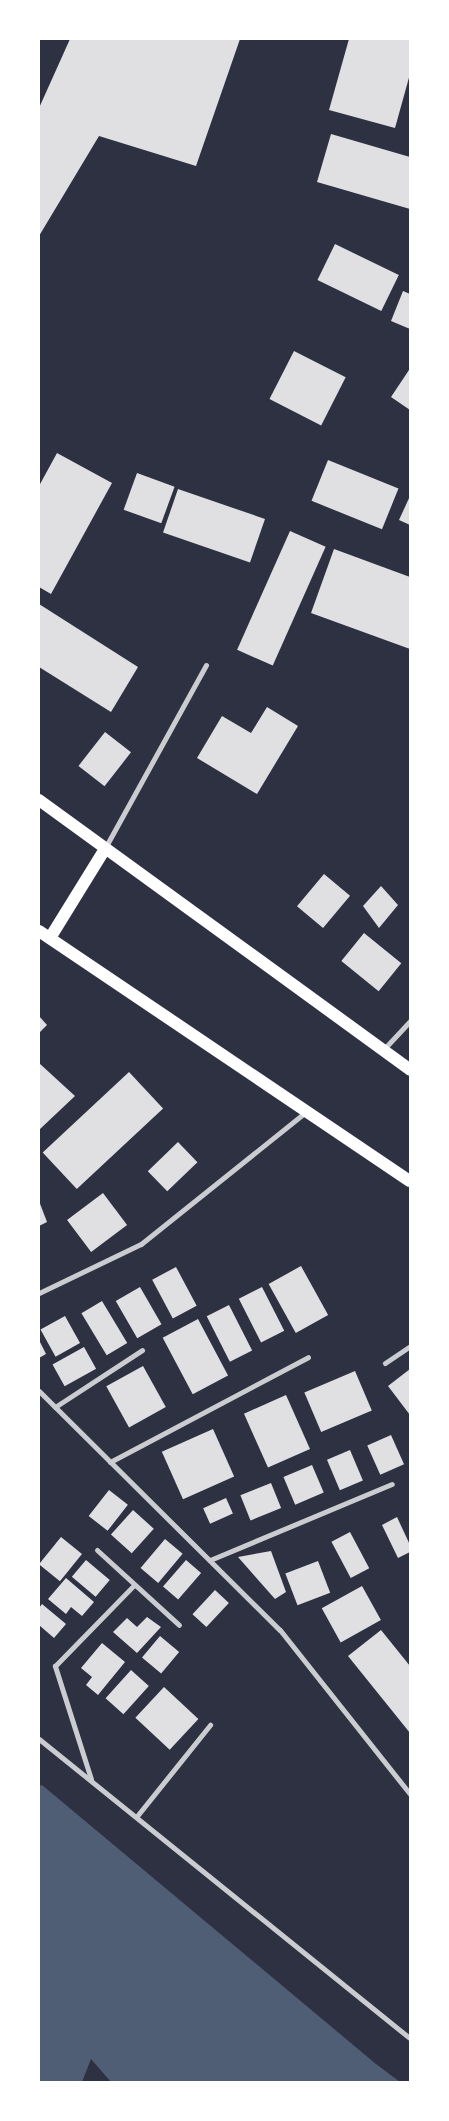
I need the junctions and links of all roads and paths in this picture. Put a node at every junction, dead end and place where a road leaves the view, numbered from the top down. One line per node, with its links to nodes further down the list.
1 (206, 665): 3 (street)
2 (39, 800): 3 (main road)
3 (105, 849): 4 (main road); 6 (main road)
4 (44, 934): 8 (main road)
5 (410, 1021): 6 (street)
6 (382, 1050): 7 (main road)
7 (410, 1070)
8 (307, 1111): 9 (main road); 10 (street)
9 (410, 1181)
10 (39, 1293)
11 (410, 1346): 14 (street)
12 (142, 1350): 16 (street)
13 (308, 1357): 17 (street)
14 (385, 1363)
15 (39, 1391): 16 (street)
16 (55, 1407): 17 (street)
17 (110, 1462): 20 (street)
18 (392, 1484): 20 (street)
19 (97, 1550): 21 (street)
20 (210, 1560): 26 (street)
21 (134, 1585): 22 (street); 25 (street)
22 (179, 1625)
23 (210, 1725): 27 (street)
24 (39, 1739): 25 (street)
25 (91, 1780): 27 (street)
26 (410, 1794)
27 (137, 1816): 28 (street)
28 (410, 2038)

